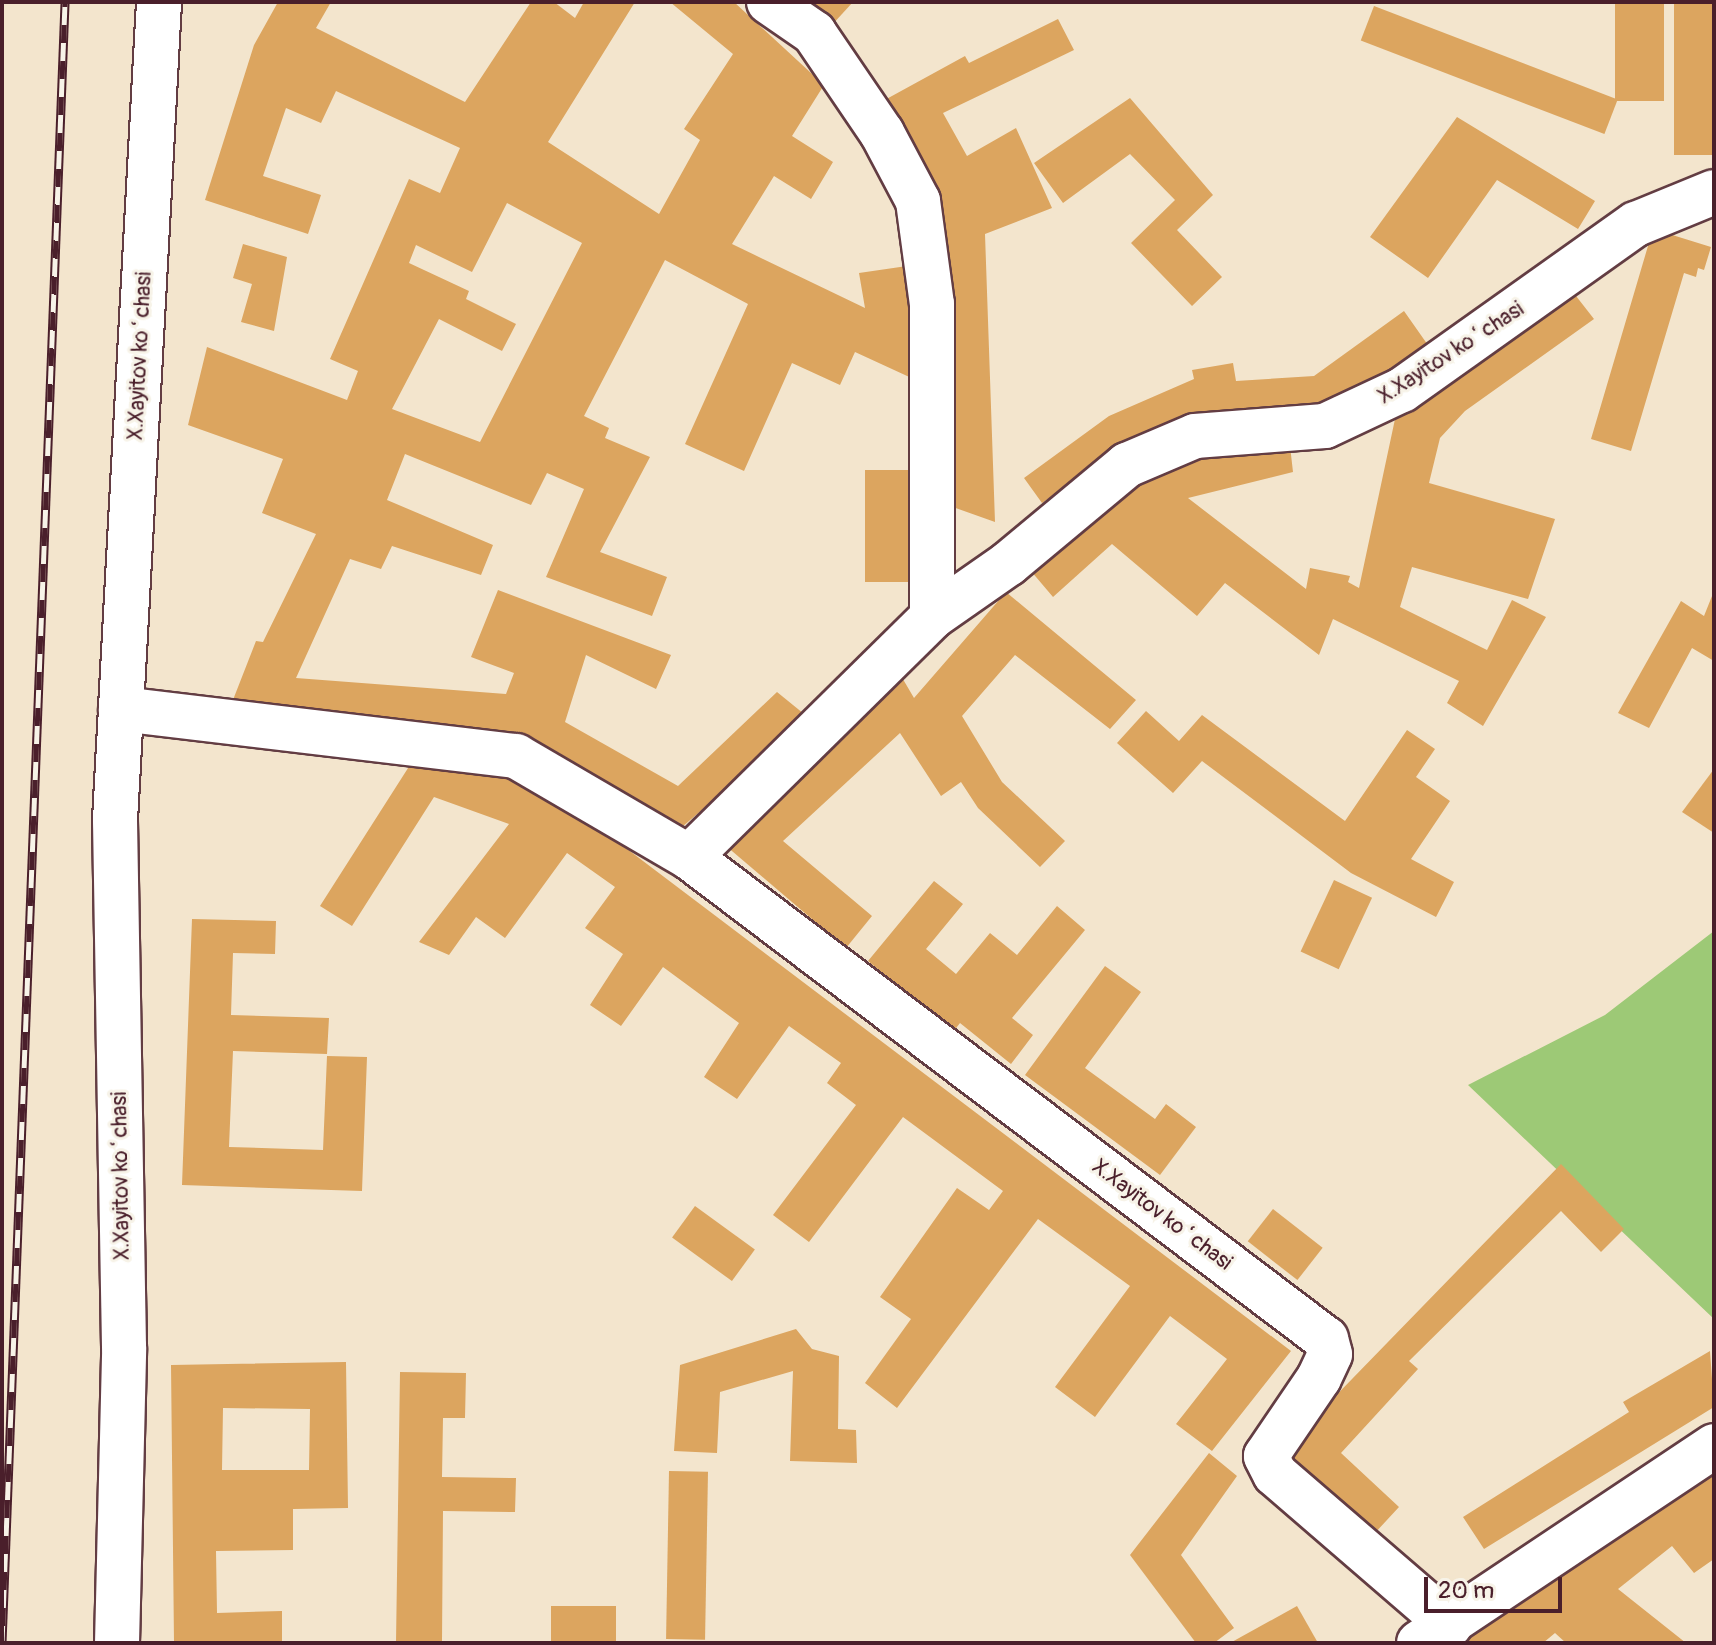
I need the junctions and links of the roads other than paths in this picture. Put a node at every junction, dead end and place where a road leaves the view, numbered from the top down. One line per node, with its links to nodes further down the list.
1 (159, 2): 5 (street, X.Xayitov koʻchasi)
2 (769, 2): 4 (street)
3 (1714, 192): 4 (street, X.Xayitov koʻchasi)
4 (932, 617): 6 (street, X.Xayitov koʻchasi)
5 (121, 709): 6 (street, X.Xayitov koʻchasi); 9 (street, X.Xayitov koʻchasi)
6 (689, 857): 8 (street, X.Xayitov koʻchasi)
7 (1714, 1446): 8 (street, X.Xayitov koʻchasi)
8 (1435, 1634)
9 (117, 1643)

